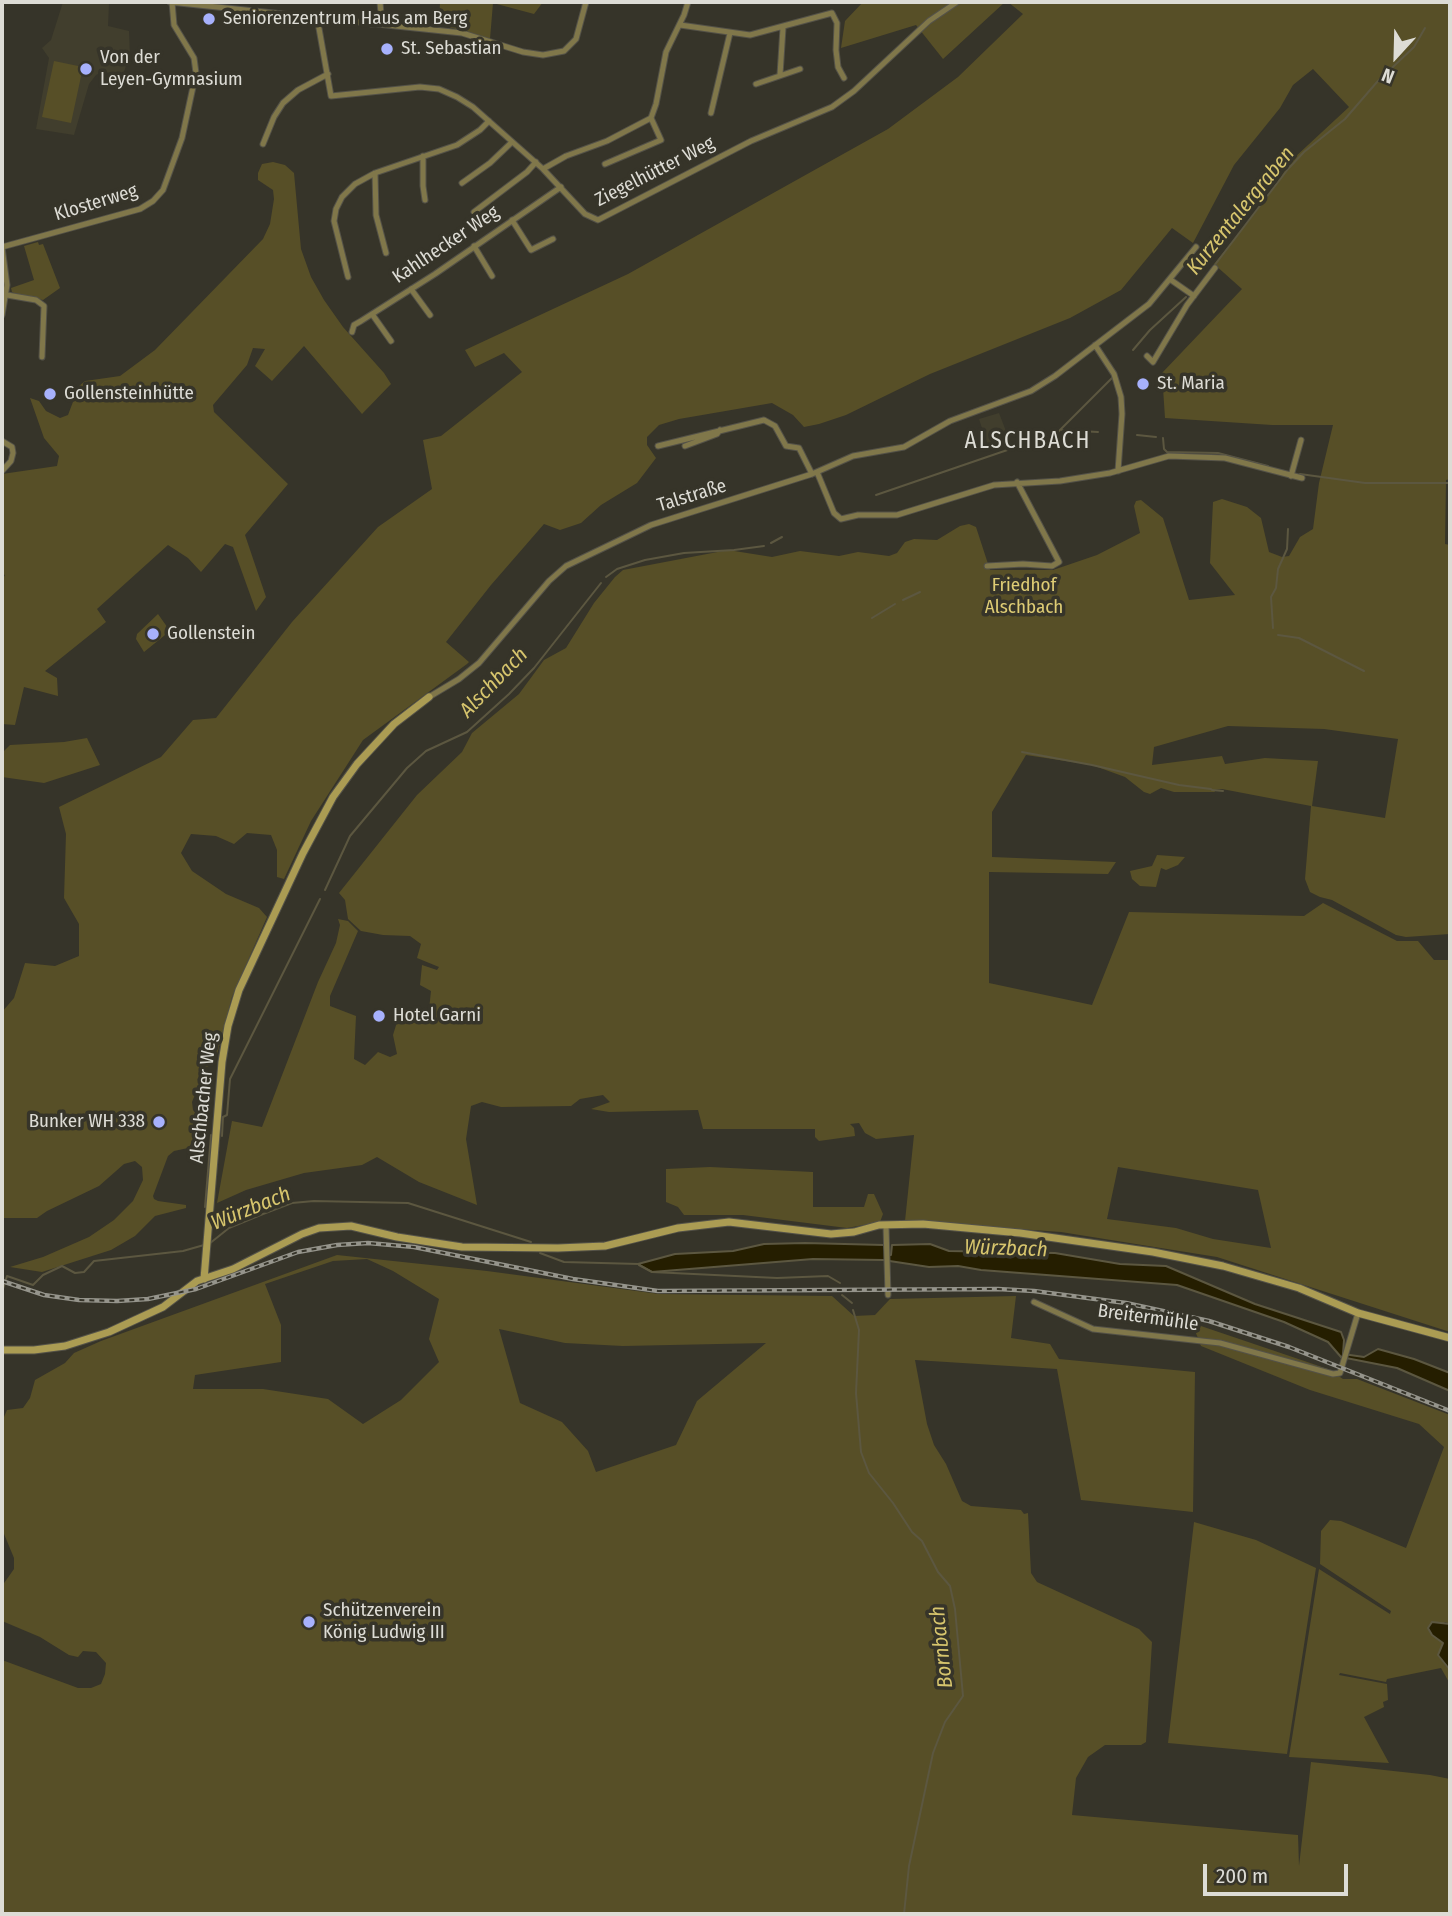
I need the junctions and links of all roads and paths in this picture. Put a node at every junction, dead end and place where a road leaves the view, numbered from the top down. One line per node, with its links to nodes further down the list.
1 (171, 2): 6 (street); 34 (street, Klosterweg)
2 (380, 2): 8 (street)
3 (586, 2): 8 (street)
4 (688, 2): 9 (street)
5 (957, 2): 28 (street, Ziegelhütter Weg)
6 (194, 3): 7 (street)
7 (317, 17): 8 (street); 13 (street)
8 (371, 24)
9 (680, 25): 11 (street); 18 (street)
10 (783, 28): 11 (street); 14 (street); 15 (street)
11 (730, 33): 17 (street)
12 (800, 69): 14 (street)
13 (328, 74): 19 (street, Ziegelhütter Weg); 21 (street)
14 (780, 75): 16 (street)
15 (844, 78)
16 (756, 85)
17 (711, 113)
18 (651, 118): 24 (street); 25 (street)
19 (489, 121): 20 (street, Ziegelhütter Weg); 22 (street)
20 (512, 142): 23 (street, Ziegelhütter Weg); 27 (street)
21 (263, 144)
22 (424, 156): 26 (street); 29 (street)
23 (536, 162): 25 (street, Ziegelhütter Weg); 30 (street)
24 (605, 164)
25 (543, 169): 28 (street, Ziegelhütter Weg)
26 (374, 173): 36 (street); 39 (street)
27 (462, 183)
28 (561, 187): 31 (street, Kahlhecker Weg)
29 (425, 200)
30 (474, 212)
31 (512, 220): 32 (street); 33 (street, Kahlhecker Weg)
32 (553, 239)
33 (474, 246): 38 (street); 41 (street, Kahlhecker Weg)
34 (2, 247): 42 (street)
35 (1196, 247): 40 (street, Talstraße)
36 (387, 253)
37 (1216, 268): 43 (street)
38 (493, 276)
39 (348, 277)
40 (1171, 280): 43 (street); 49 (street, Talstraße)
41 (411, 289): 44 (street, Kahlhecker Weg); 46 (street)
42 (7, 295): 45 (street); 51 (street)
43 (1194, 296): 50 (street)
44 (372, 314): 47 (street, Kahlhecker Weg); 48 (street)
45 (2, 315)
46 (430, 315)
47 (352, 332)
48 (391, 341)
49 (1096, 345): 58 (street); 59 (street, Talstraße)
50 (1147, 356)
51 (42, 357)
52 (721, 429): 55 (street); 56 (street); 59 (street)
53 (1301, 440): 60 (street)
54 (2, 441): 57 (street)
55 (658, 446)
56 (685, 446)
57 (2, 471)
58 (1118, 471): 60 (street); 62 (street)
59 (815, 473): 62 (street); 64 (street, Talstraße)
60 (1292, 476): 61 (street)
61 (1302, 478)
62 (1017, 482): 63 (street)
63 (987, 566)
64 (429, 697): 65 (main road, Talstraße)
65 (303, 853): 67 (main road, Alschbacher Weg)
66 (886, 1226): 67 (main road); 68 (street); 70 (main road)
67 (204, 1279): 72 (main road)
68 (888, 1295)
69 (1034, 1302): 70 (street, Breitermühle)
70 (1358, 1313): 71 (main road)
71 (1450, 1338)
72 (2, 1350)

